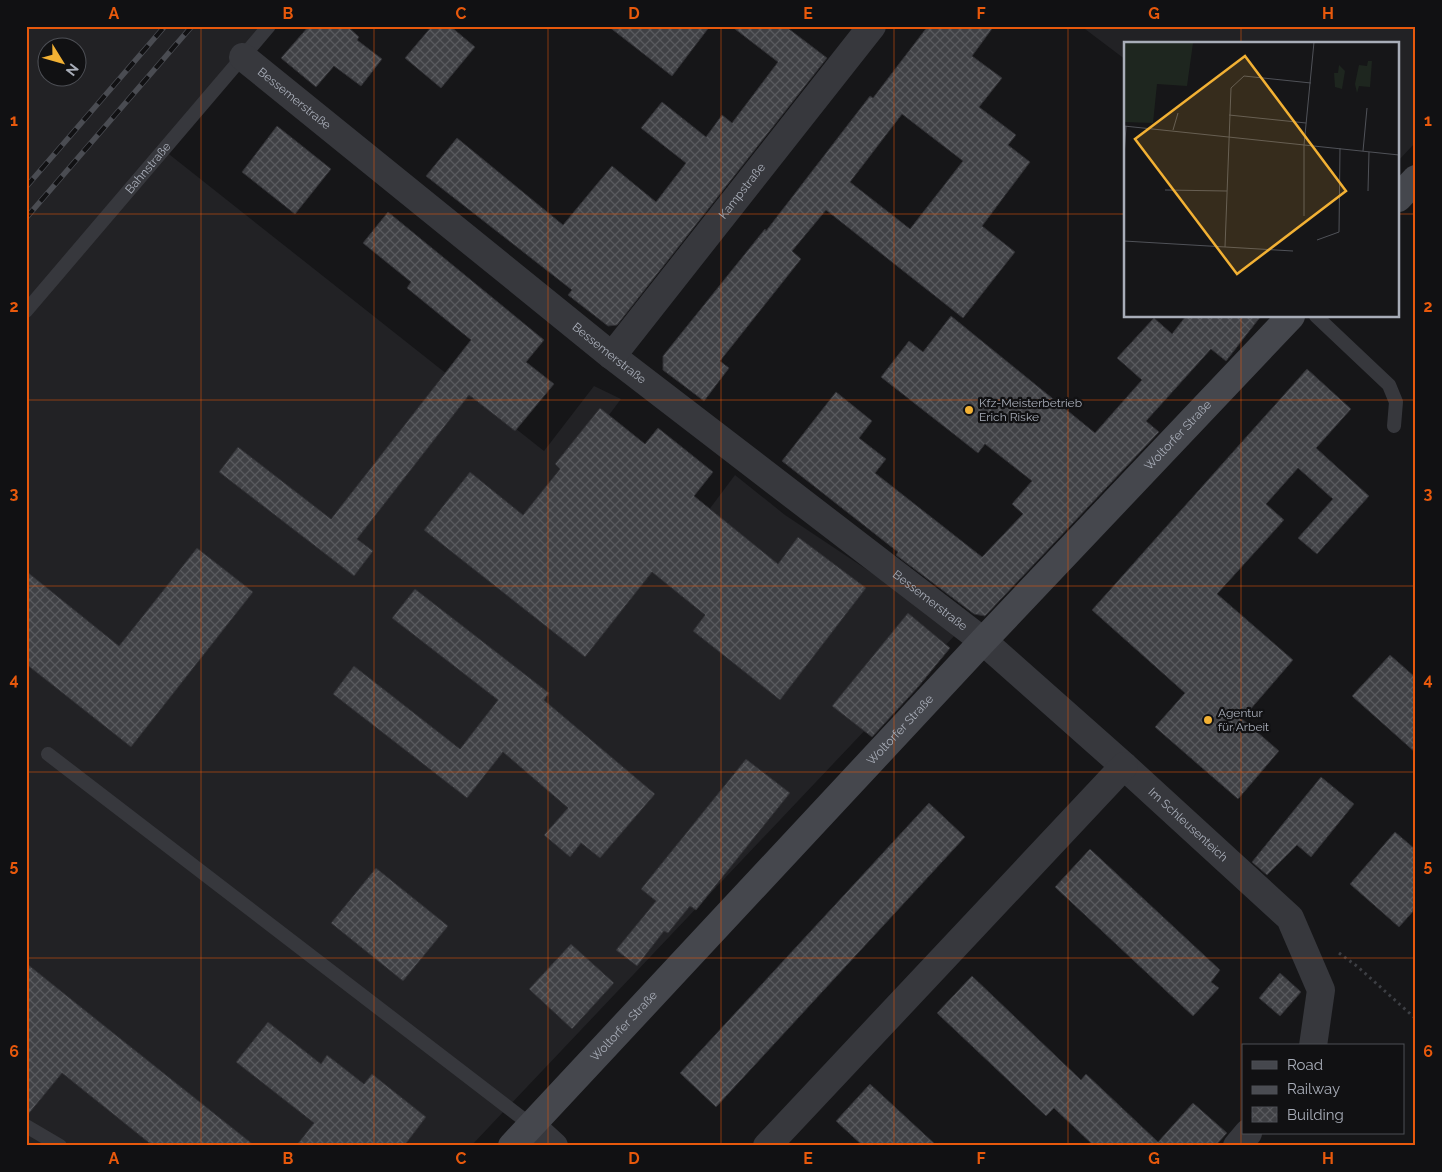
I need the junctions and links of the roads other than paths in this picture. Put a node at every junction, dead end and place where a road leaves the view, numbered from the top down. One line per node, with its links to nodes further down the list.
1 (269, 26): 3 (lane, Bahnstraße)
2 (872, 26): 9 (street, Kampstraße)
3 (242, 57): 6 (lane, Bahnstraße); 9 (street, Bessemerstraße)
4 (1416, 179): 5 (street)
5 (1400, 196)
6 (26, 311)
7 (1289, 318): 11 (street, Woltorfer Straße)
8 (1318, 318): 10 (lane)
9 (612, 356): 11 (street, Bessemerstraße)
10 (1394, 426)
11 (983, 641): 13 (street, Im Schleusenteich); 15 (street, Woltorfer Straße)
12 (48, 754): 15 (lane)
13 (1124, 766): 14 (street, Im Schleusenteich); 21 (street)
14 (1313, 1044)
15 (531, 1125): 19 (street, Woltorfer Straße); 20 (street)
16 (26, 1126): 18 (lane)
17 (1247, 1134): 22 (street)
18 (60, 1146)
19 (512, 1146)
20 (554, 1146)
21 (768, 1146)
22 (1237, 1146)

